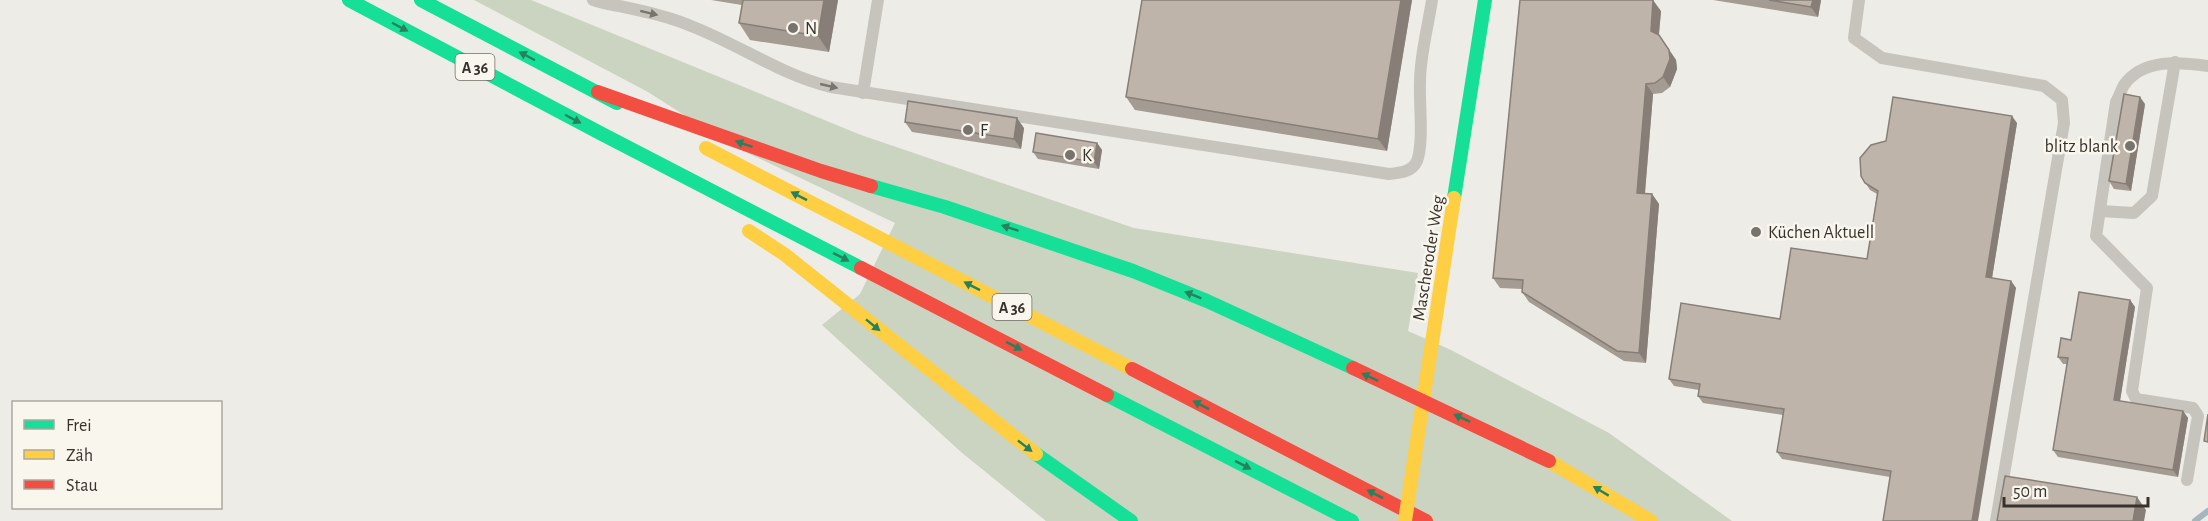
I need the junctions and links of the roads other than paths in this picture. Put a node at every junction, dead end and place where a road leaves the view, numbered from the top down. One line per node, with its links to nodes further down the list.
1 (349, 0): 12 (main road, A 36, one-way to 12)
2 (421, 0): 10 (main road, A 36, one-way to 2)
3 (593, 0): 11 (lane, one-way to 11)
4 (878, 0): 11 (lane)
5 (1432, 0): 11 (lane)
6 (1485, 0): 16 (main road, Mascheroder Weg)
7 (1859, 0): 23 (lane)
8 (2175, 62): 9 (lane); 14 (lane); 14 (lane)
9 (2208, 66)
10 (598, 92): 16 (main road, one-way to 10); 21 (main road, A 36, one-way to 10)
11 (863, 93)
12 (602, 134): 13 (main road); 19 (main road, A 36, one-way to 19)
13 (717, 210)
14 (2100, 211): 17 (lane)
15 (736, 222): 18 (main road, one-way to 18)
16 (1424, 401): 20 (main road, Mascheroder Weg, bridge); 22 (main road, one-way to 16)
17 (2187, 480)
18 (1131, 521)
19 (1352, 521)
20 (1405, 521)
21 (1426, 521)
22 (1652, 521)
23 (1996, 521)

